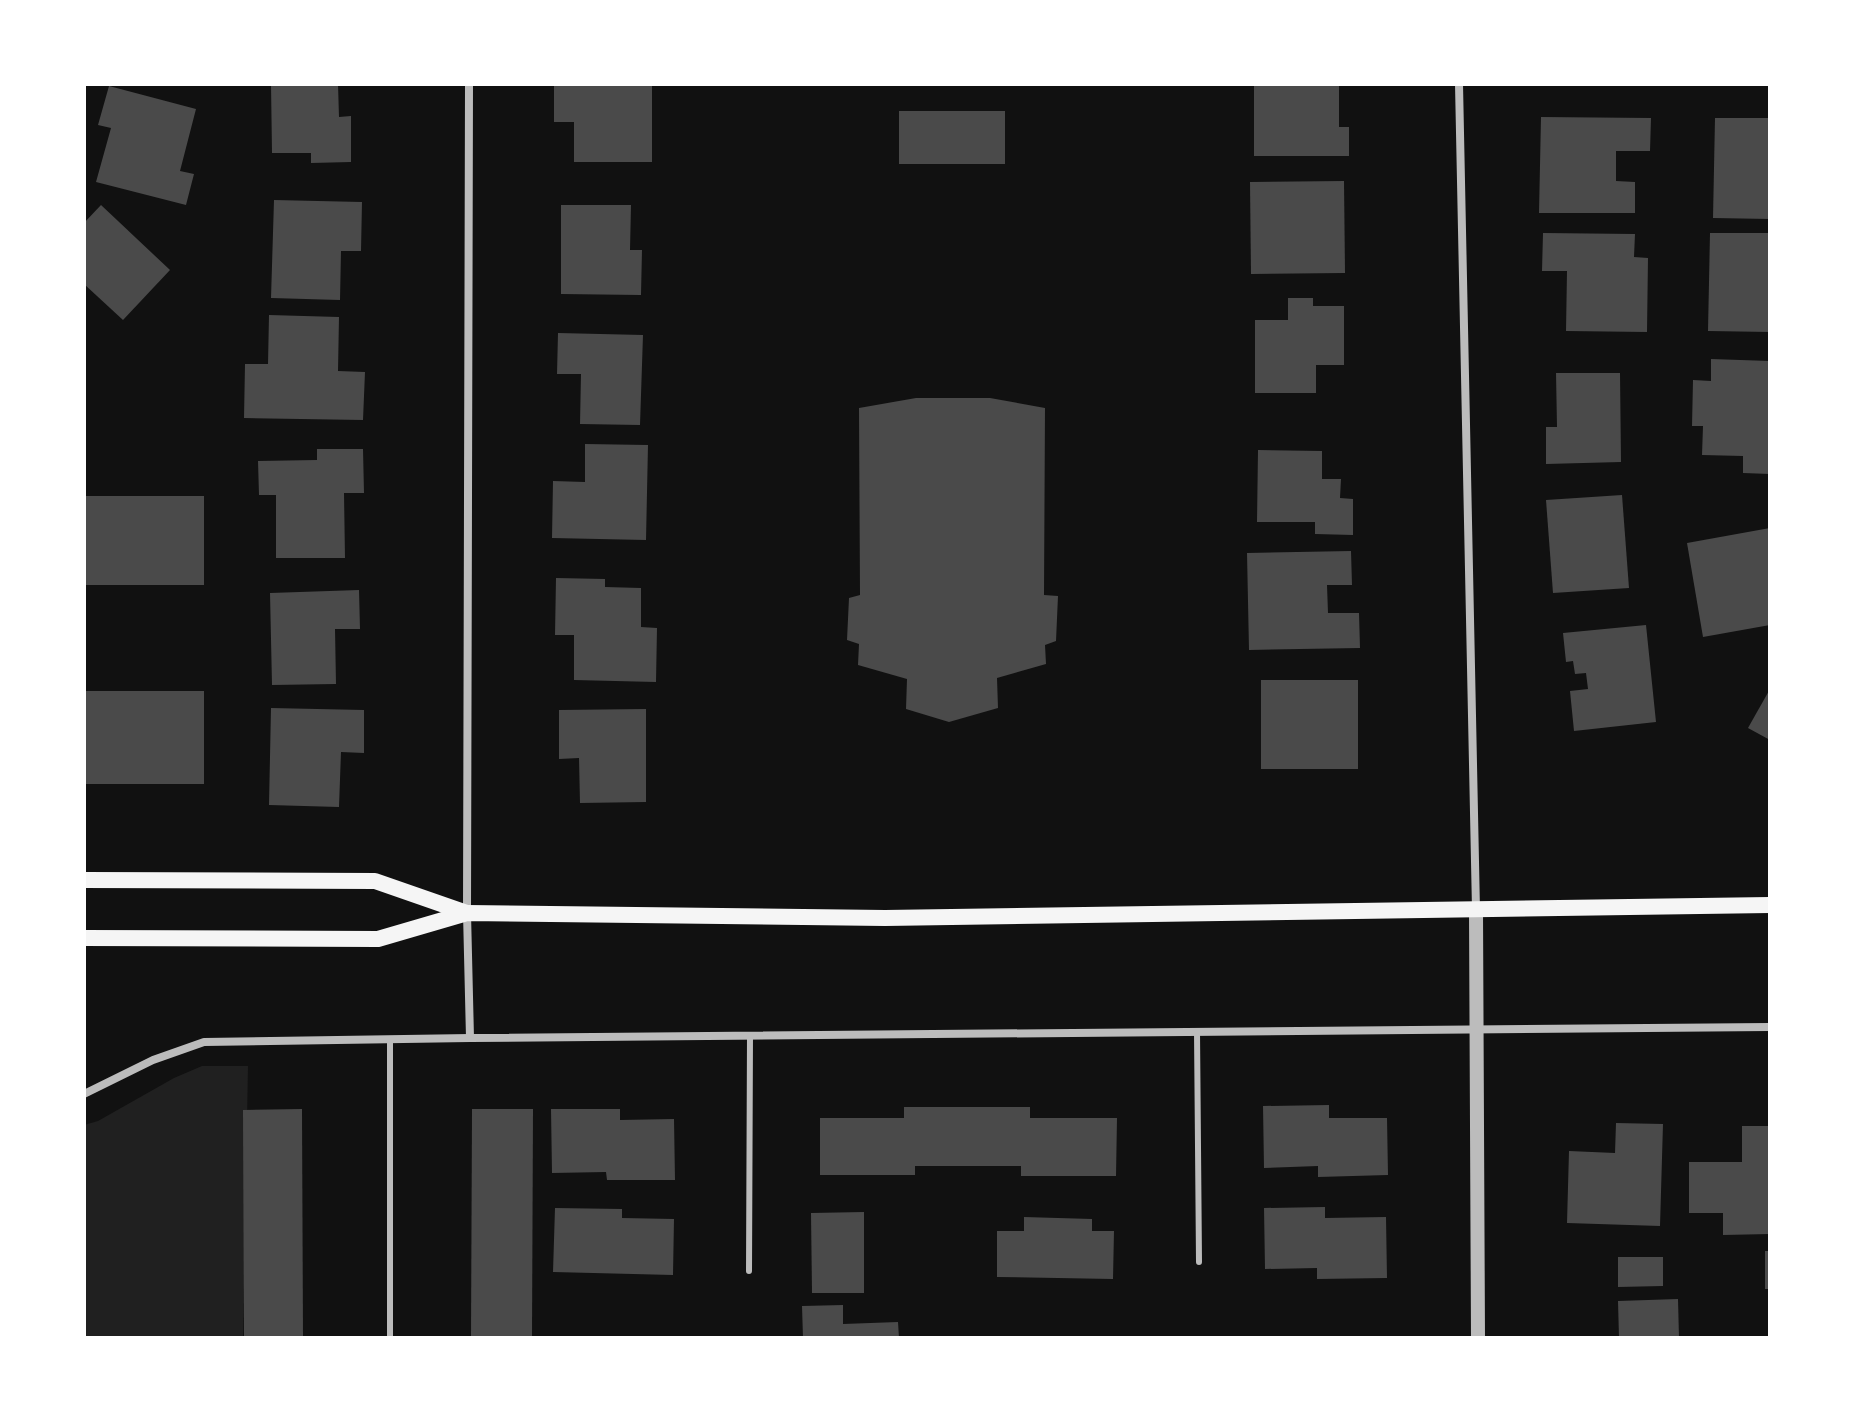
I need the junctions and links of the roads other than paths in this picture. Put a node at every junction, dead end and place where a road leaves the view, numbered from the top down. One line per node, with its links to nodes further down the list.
1 (469, 84): 6 (street)
2 (1459, 84): 5 (street)
3 (84, 880): 6 (main road)
4 (1770, 905): 5 (main road)
5 (1476, 911): 6 (main road); 9 (street)
6 (467, 913): 7 (main road); 12 (street)
7 (84, 938)
8 (1770, 1027): 9 (street)
9 (1476, 1028): 10 (street); 18 (street)
10 (1197, 1031): 11 (street); 15 (lane)
11 (750, 1035): 12 (street); 16 (lane)
12 (470, 1038): 13 (street)
13 (390, 1039): 14 (street); 17 (lane)
14 (84, 1094)
15 (1199, 1262)
16 (749, 1271)
17 (390, 1338)
18 (1478, 1338)

